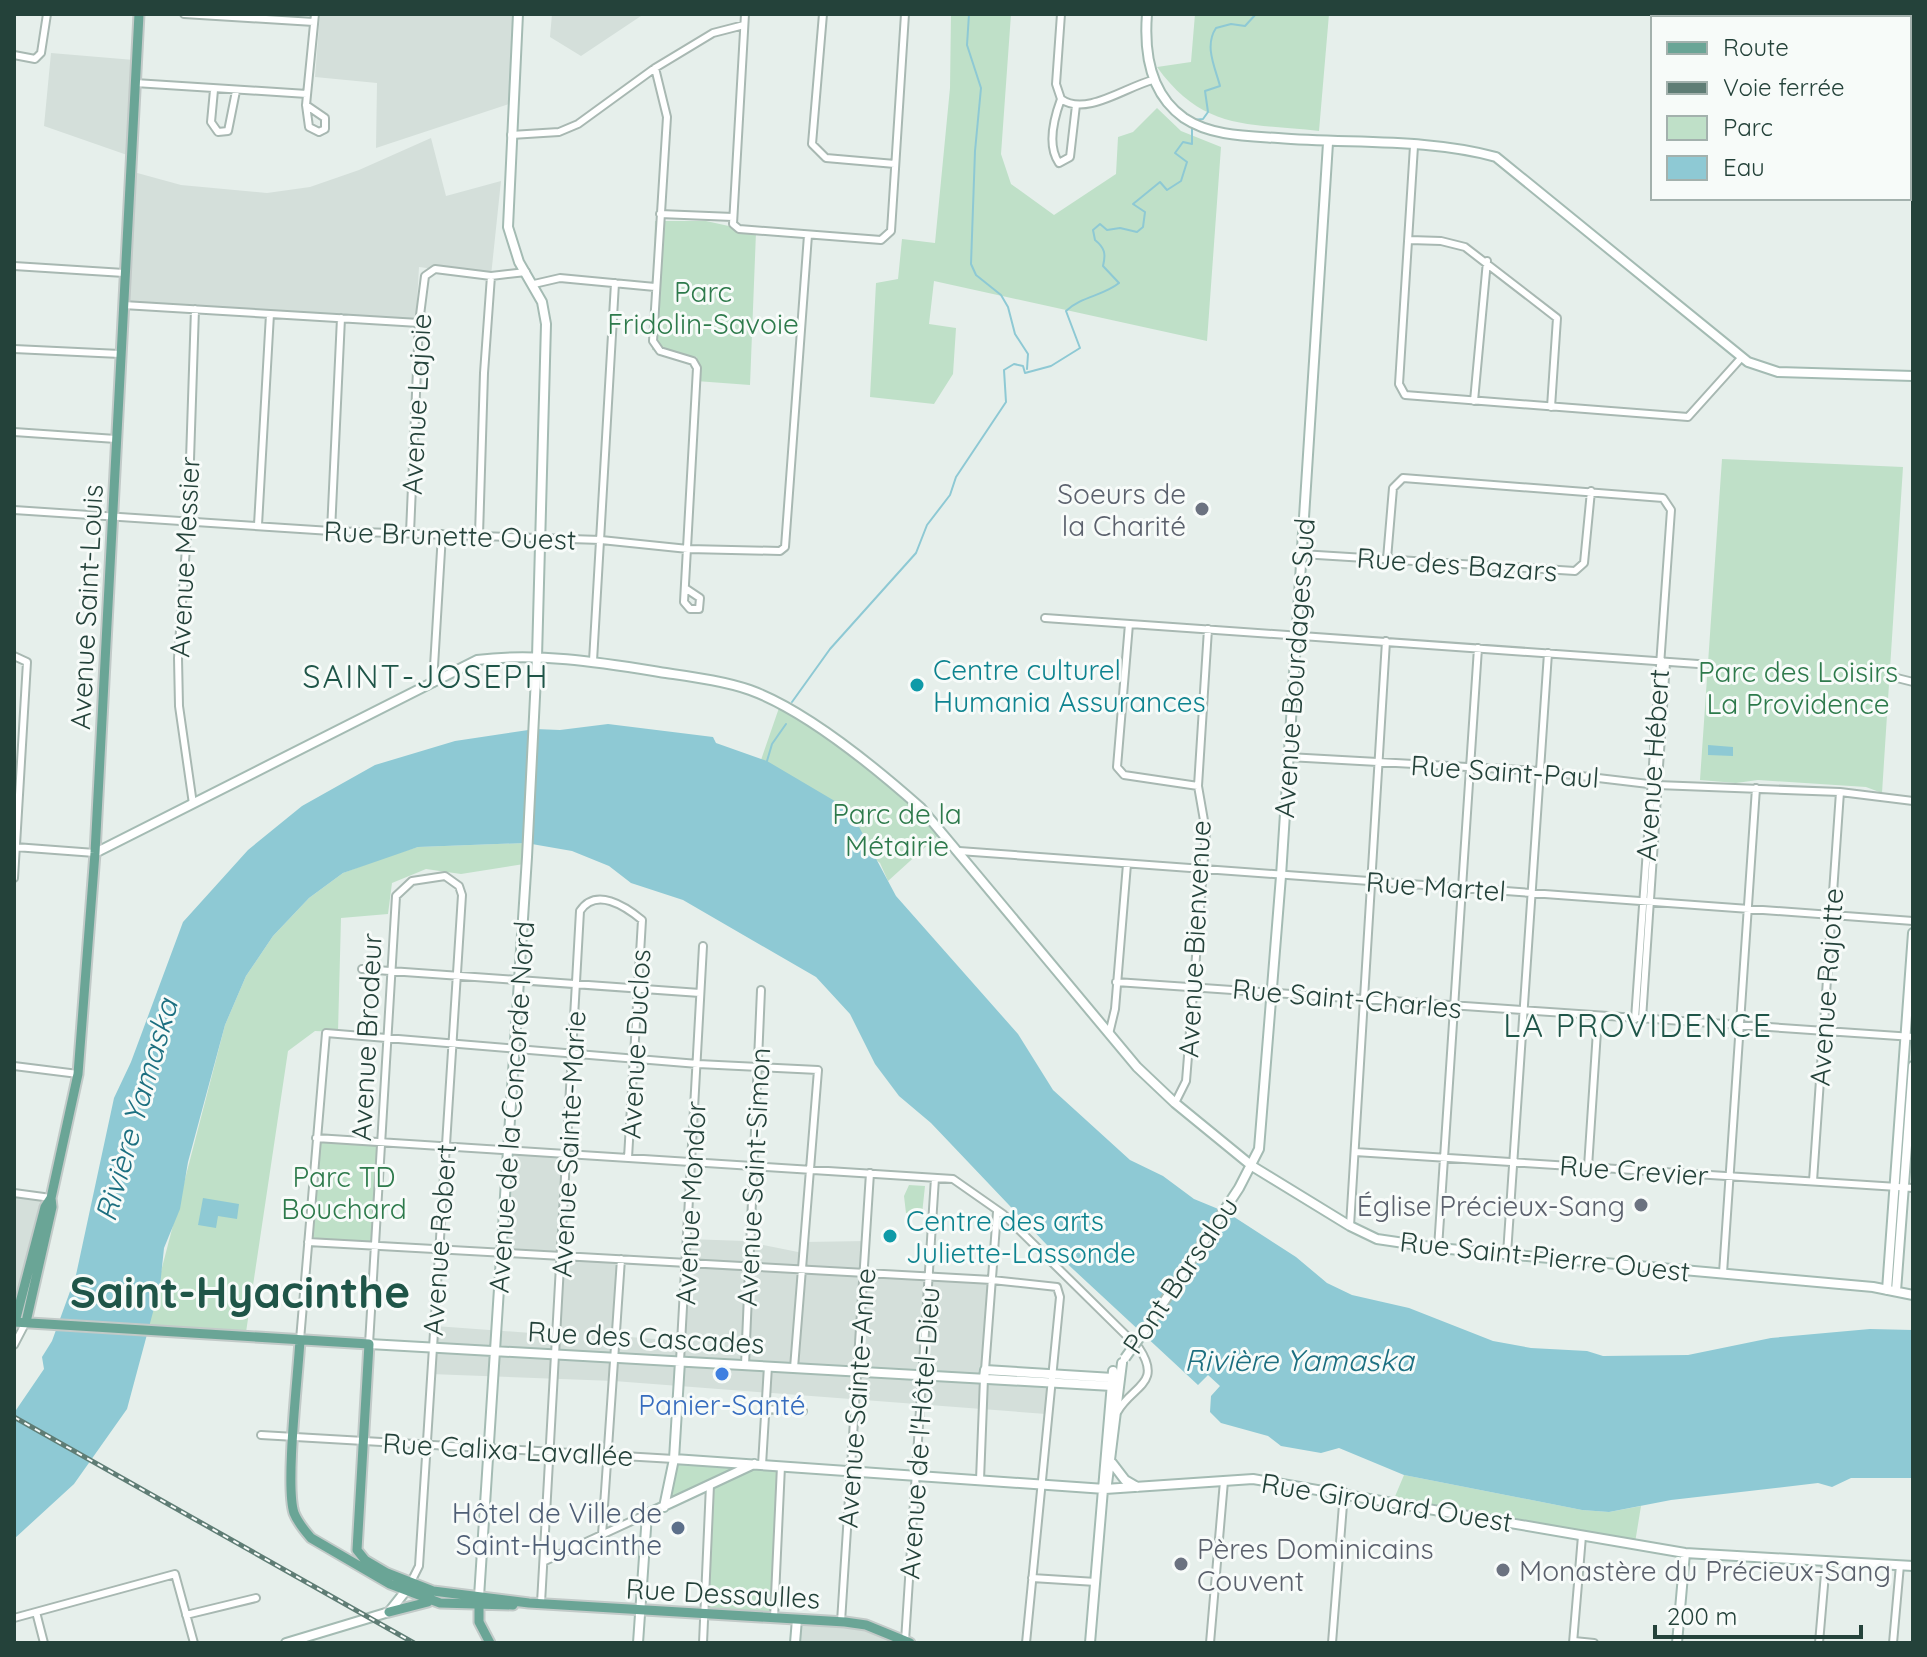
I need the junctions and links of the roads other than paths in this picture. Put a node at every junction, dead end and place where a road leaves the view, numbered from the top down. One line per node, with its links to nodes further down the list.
1 (47, 14): 12 (street)
2 (139, 14): 15 (main road, Avenue Saint-Louis)
3 (184, 14): 10 (street)
4 (518, 14): 22 (street, Avenue de la Concorde Nord)
5 (745, 14): 11 (street)
6 (823, 14): 25 (street)
7 (905, 14): 25 (street)
8 (1061, 14): 19 (street)
9 (1147, 14): 14 (street)
10 (314, 18): 18 (street)
11 (744, 25): 13 (street); 27 (street)
12 (14, 55)
13 (655, 68): 22 (street); 26 (street)
14 (1153, 80): 21 (street); 23 (street)
15 (135, 83): 16 (street); 33 (main road, Avenue Saint-Louis)
16 (214, 90): 17 (street); 17 (street)
17 (236, 91): 18 (street)
18 (307, 94): 20 (street)
19 (1061, 99): 21 (street); 21 (street)
20 (306, 105)
21 (1076, 105)
22 (511, 135): 32 (street, Avenue de la Concorde Nord)
23 (1328, 143): 24 (street); 63 (street, Avenue Bourdages Sud)
24 (1414, 146): 29 (street); 45 (street)
25 (895, 164): 28 (street)
26 (660, 214): 27 (street); 37 (street)
27 (733, 217): 28 (street)
28 (808, 235): 62 (street, Rue Brunette Ouest)
29 (1410, 240): 30 (street); 47 (street)
30 (1487, 261): 47 (street); 48 (street)
31 (14, 266): 33 (street)
32 (526, 272): 34 (street); 36 (street, Avenue de la Concorde Nord)
33 (124, 273): 38 (main road, Avenue Saint-Louis)
34 (491, 276): 42 (street, Avenue Lajoie); 59 (street)
35 (615, 283): 36 (street); 37 (street); 61 (street)
36 (534, 284): 60 (street, Avenue de la Concorde Nord)
37 (655, 287): 62 (street)
38 (122, 305): 39 (street); 44 (main road, Avenue Saint-Louis)
39 (195, 309): 40 (street); 54 (street, Avenue Messier)
40 (270, 314): 41 (street); 55 (street)
41 (341, 318): 42 (street); 56 (street)
42 (419, 323): 57 (street, Avenue Lajoie)
43 (14, 349): 44 (street)
44 (120, 354): 50 (main road, Avenue Saint-Louis)
45 (1742, 357): 46 (street); 48 (street)
46 (1913, 376)
47 (1474, 401): 48 (street)
48 (1551, 407)
49 (14, 432): 50 (street)
50 (116, 439): 53 (main road, Avenue Saint-Louis)
51 (1591, 491): 64 (street); 64 (street, Rue des Bazars); 71 (street)
52 (14, 510): 53 (street, Rue Brunette Ouest)
53 (113, 515): 54 (street, Rue Brunette Ouest); 95 (main road, Avenue Saint-Louis)
54 (188, 520): 55 (street, Rue Brunette Ouest); 92 (street, Avenue Messier)
55 (258, 525): 56 (street, Rue Brunette Ouest)
56 (331, 531): 57 (street, Rue Brunette Ouest)
57 (410, 533): 58 (street, Rue Brunette Ouest)
58 (442, 534): 59 (street, Rue Brunette Ouest); 82 (street)
59 (479, 535): 60 (street, Rue Brunette Ouest)
60 (539, 538): 61 (street, Rue Brunette Ouest); 75 (street, Avenue de la Concorde Nord)
61 (601, 540): 62 (street, Rue Brunette Ouest); 76 (street)
62 (688, 549): 65 (street)
63 (1301, 554): 64 (street, Rue des Bazars); 69 (street, Avenue Bourdages Sud)
64 (1387, 559)
65 (685, 588)
66 (1045, 618): 67 (street)
67 (1129, 624): 68 (street); 88 (street)
68 (1208, 629): 69 (street); 88 (street, Avenue Bienvenue)
69 (1295, 635): 70 (street); 83 (street, Avenue Bourdages Sud)
70 (1386, 641): 72 (street); 84 (street)
71 (1663, 646): 77 (street, Avenue Hébert); 78 (street, Avenue Hébert)
72 (1478, 648): 73 (street); 85 (street)
73 (1548, 653): 77 (street); 86 (street)
74 (14, 656): 93 (street)
75 (537, 657): 76 (street, Rue Saint-Pierre Ouest); 82 (street, Rue Saint-Pierre Ouest); 114 (street, Avenue de la Concorde Nord)
76 (593, 661): 94 (street, Rue Saint-Pierre Ouest)
77 (1658, 662): 78 (street); 87 (street, Avenue Hébert)
78 (1666, 662): 79 (street); 87 (street, Avenue Hébert)
79 (1698, 664)
80 (1897, 678): 81 (street)
81 (1913, 682)
82 (433, 683): 92 (street, Rue Saint-Pierre Ouest)
83 (1288, 757): 84 (street, Rue Saint-Paul); 98 (street, Avenue Bourdages Sud)
84 (1378, 762): 85 (street, Rue Saint-Paul); 100 (street)
85 (1469, 767): 86 (street, Rue Saint-Paul); 101 (street)
86 (1539, 771): 87 (street, Rue Saint-Paul); 102 (street)
87 (1653, 784): 89 (street, Rue Saint-Paul); 105 (street, Avenue Hébert)
88 (1198, 786): 97 (street, Avenue Bienvenue)
89 (1756, 788): 90 (street, Rue Saint-Paul); 106 (street)
90 (1840, 792): 91 (street, Rue Saint-Paul); 107 (street, Avenue Rajotte)
91 (1913, 801)
92 (193, 804): 95 (street, Rue Saint-Pierre Ouest)
93 (16, 847): 95 (street); 99 (street)
94 (959, 851): 96 (street, Rue Martel); 129 (street, Rue Saint-Pierre Ouest)
95 (95, 853): 140 (main road, Avenue Saint-Louis)
96 (1127, 864): 97 (street, Rue Martel); 115 (street)
97 (1203, 870): 98 (street, Rue Martel); 117 (street, Avenue Bienvenue)
98 (1281, 876): 100 (street, Rue Martel); 120 (street, Avenue Bourdages Sud)
99 (14, 878)
100 (1371, 882): 101 (street, Rue Martel); 122 (street)
101 (1460, 888): 102 (street, Rue Martel); 123 (street)
102 (1531, 893): 105 (street, Rue Martel); 124 (street)
103 (462, 895): 112 (street, Avenue Brodeur); 113 (street, Avenue Robert)
104 (609, 901): 116 (street, Avenue Sainte-Marie); 118 (street, Avenue Duclos)
105 (1646, 902): 106 (street, Rue Martel); 126 (street, Avenue Hébert)
106 (1748, 909): 107 (street, Rue Martel); 127 (street)
107 (1830, 915): 108 (street, Rue Martel); 128 (street, Avenue Rajotte)
108 (1913, 921)
109 (1913, 933): 130 (street)
110 (703, 946): 121 (street, Avenue Mondor)
111 (362, 969): 112 (street)
112 (392, 971): 113 (street); 131 (street, Avenue Brodeur)
113 (457, 977): 114 (street); 132 (street, Avenue Robert)
114 (518, 982): 116 (street); 133 (street, Avenue de la Concorde Nord)
115 (1116, 982): 117 (street, Rue Saint-Charles); 129 (street)
116 (576, 985): 118 (street); 134 (street, Avenue Sainte-Marie)
117 (1192, 985): 120 (street, Rue Saint-Charles); 141 (street, Avenue Bienvenue)
118 (638, 989): 121 (street); 135 (street, Avenue Duclos)
119 (761, 990): 137 (street, Avenue Saint-Simon)
120 (1272, 991): 122 (street, Rue Saint-Charles); 152 (street, Avenue Bourdages Sud)
121 (700, 993): 136 (street, Avenue Mondor)
122 (1366, 998): 123 (street, Rue Saint-Charles); 146 (street)
123 (1452, 1007): 124 (street, Rue Saint-Charles); 149 (street)
124 (1522, 1011): 125 (street, Rue Saint-Charles); 151 (street)
125 (1598, 1016): 126 (street, Rue Saint-Charles); 154 (street)
126 (1638, 1019): 127 (street, Rue Saint-Charles)
127 (1741, 1026): 128 (street, Rue Saint-Charles); 157 (street)
128 (1823, 1031): 130 (street, Rue Saint-Charles); 159 (street, Avenue Rajotte)
129 (1109, 1034): 141 (street, Rue Saint-Pierre Ouest)
130 (1910, 1037): 160 (street)
131 (387, 1038): 132 (street); 142 (street); 143 (street, Avenue Brodeur)
132 (452, 1043): 133 (street); 144 (street, Avenue Robert)
133 (514, 1048): 134 (street); 145 (street, Avenue de la Concorde Nord)
134 (572, 1053): 135 (street); 147 (street, Avenue Sainte-Marie)
135 (634, 1058): 136 (street); 148 (street, Avenue Duclos)
136 (698, 1064): 137 (street); 150 (street, Avenue Mondor)
137 (758, 1065): 153 (street, Avenue Saint-Simon); 155 (street)
138 (14, 1066): 140 (street)
139 (1913, 1066): 160 (street)
140 (78, 1074): 163 (main road, Avenue Saint-Louis)
141 (1175, 1103): 152 (street, Rue Saint-Pierre Ouest)
142 (316, 1138): 143 (street); 166 (street)
143 (381, 1143): 144 (street); 167 (street, Avenue Brodeur)
144 (444, 1144): 145 (street); 169 (street, Avenue Robert)
145 (507, 1149): 147 (street); 170 (street, Avenue de la Concorde Nord)
146 (1355, 1152): 149 (street, Rue Crevier); 165 (street)
147 (567, 1154): 148 (street); 172 (street, Avenue Sainte-Marie)
148 (628, 1158): 150 (street)
149 (1443, 1158): 151 (street, Rue Crevier); 168 (street)
150 (693, 1162): 153 (street); 174 (street, Avenue Mondor)
151 (1513, 1162): 154 (street, Rue Crevier); 171 (street)
152 (1252, 1166): 161 (street, Avenue Bourdages Sud); 165 (street, Rue Saint-Pierre Ouest)
153 (755, 1167): 155 (street); 175 (street, Avenue Saint-Simon)
154 (1588, 1167): 157 (street, Rue Crevier)
155 (810, 1169): 156 (street); 176 (street)
156 (870, 1173): 158 (street); 177 (street, Avenue Sainte-Anne)
157 (1731, 1176): 159 (street, Rue Crevier); 178 (street)
158 (935, 1178): 164 (street); 179 (street, Avenue de l'Hôtel-Dieu)
159 (1813, 1181): 160 (street, Rue Crevier)
160 (1904, 1187): 182 (street)
161 (1239, 1188): 202 (street, Pont Barsalou, bridge)
162 (14, 1193): 163 (street)
163 (51, 1198): 181 (main road, Avenue Saint-Louis); 186 (main road, Avenue Saint-Louis)
164 (997, 1212): 180 (street); 205 (street)
165 (1350, 1226): 168 (street, Rue Saint-Pierre Ouest)
166 (308, 1242): 167 (street); 187 (street)
167 (375, 1246): 169 (street); 188 (street, Avenue Brodeur)
168 (1438, 1248): 171 (street, Rue Saint-Pierre Ouest)
169 (438, 1249): 170 (street); 190 (street, Avenue Robert)
170 (501, 1253): 172 (street); 191 (street, Avenue de la Concorde Nord)
171 (1507, 1254): 178 (street, Rue Saint-Pierre Ouest)
172 (562, 1256): 173 (street); 192 (street, Avenue Sainte-Marie)
173 (621, 1259): 174 (street); 193 (street)
174 (687, 1263): 175 (street); 194 (street, Avenue Mondor)
175 (748, 1267): 176 (street); 195 (street, Avenue Saint-Simon)
176 (802, 1269): 177 (street); 197 (street)
177 (865, 1273): 179 (street); 198 (street, Avenue Sainte-Anne)
178 (1723, 1273): 182 (street, Rue Saint-Pierre Ouest)
179 (929, 1276): 180 (street); 200 (street, Avenue de l'Hôtel-Dieu)
180 (992, 1280): 199 (street); 201 (street)
181 (25, 1290): 184 (main road); 185 (main road, Avenue Saint-Louis)
182 (1892, 1291): 183 (street, Rue Saint-Pierre Ouest)
183 (1913, 1295)
184 (14, 1304)
185 (14, 1322): 186 (main road, Rue des Cascades)
186 (26, 1322): 187 (main road, Rue des Cascades); 189 (street, Avenue Saint-Louis)
187 (300, 1340): 188 (main road, Rue des Cascades); 207 (main road, Rue Dessaulles)
188 (369, 1344): 190 (street, Rue des Cascades); 208 (main road, Avenue Brodeur)
189 (14, 1345)
190 (432, 1347): 191 (street, Rue des Cascades); 209 (street, Avenue Robert)
191 (496, 1351): 192 (street, Rue des Cascades); 210 (street, Avenue de la Concorde Nord)
192 (557, 1354): 193 (street, Rue des Cascades); 211 (street, Avenue Sainte-Marie)
193 (615, 1358): 194 (street, Rue des Cascades); 212 (street)
194 (680, 1361): 195 (street, Rue des Cascades); 213 (street, Avenue Mondor)
195 (745, 1365): 196 (street, Rue des Cascades)
196 (768, 1366): 197 (street, Rue des Cascades); 203 (street)
197 (794, 1368): 198 (street, Rue des Cascades)
198 (859, 1371): 200 (street, Rue des Cascades); 217 (street, Avenue Sainte-Anne)
199 (984, 1374): 200 (street, Rue des Cascades); 201 (street, Rue des Cascades); 201 (street, Rue des Cascades); 219 (street)
200 (925, 1375): 218 (street, Avenue de l'Hôtel-Dieu)
201 (1053, 1379): 202 (street, Rue des Cascades); 202 (street, Rue des Cascades); 221 (street)
202 (1114, 1379): 205 (street); 224 (street)
203 (765, 1409): 204 (street); 215 (street)
204 (803, 1411)
205 (1117, 1414): 214 (street)
206 (261, 1435): 207 (street, Rue Calixa Lavallée)
207 (295, 1437): 208 (street, Rue Calixa Lavallée); 232 (main road, Rue Dessaulles)
208 (364, 1441): 209 (street, Rue Calixa Lavallée); 230 (main road, Avenue Brodeur)
209 (425, 1444): 210 (street, Rue Calixa Lavallée); 239 (street, Avenue Robert)
210 (490, 1448): 211 (street, Rue Calixa Lavallée); 241 (street, Avenue de la Concorde Nord)
211 (552, 1452): 212 (street, Rue Calixa Lavallée); 233 (street, Avenue Sainte-Marie)
212 (609, 1455): 213 (street, Rue Calixa Lavallée); 228 (street)
213 (674, 1459): 215 (street, Rue Calixa Lavallée); 226 (street, Avenue Mondor)
214 (1112, 1463): 223 (street); 224 (street)
215 (758, 1464): 216 (street, Rue Girouard Ouest); 222 (street, Rue Girouard Ouest)
216 (781, 1466): 217 (street, Rue Girouard Ouest); 250 (street)
217 (852, 1471): 218 (street, Rue Girouard Ouest); 252 (street, Avenue Sainte-Anne)
218 (917, 1476): 219 (street, Rue Girouard Ouest); 253 (street, Avenue de l'Hôtel-Dieu)
219 (980, 1480): 221 (street, Rue Girouard Ouest)
220 (1224, 1481): 223 (street, Rue Girouard Ouest); 225 (street, Rue Girouard Ouest); 264 (street)
221 (1041, 1484): 224 (street, Rue Girouard Ouest); 237 (street)
222 (710, 1485): 226 (street, Rue Girouard Ouest); 247 (street)
223 (1137, 1487): 224 (street, Rue Girouard Ouest)
224 (1105, 1489): 238 (street)
225 (1344, 1492): 229 (street, Rue Girouard Ouest); 265 (street)
226 (664, 1507): 227 (street, Rue Girouard Ouest)
227 (647, 1514): 228 (street, Rue Girouard Ouest); 244 (street)
228 (602, 1535): 233 (street, Rue Girouard Ouest)
229 (1582, 1536): 231 (street, Rue Girouard Ouest); 254 (street)
230 (357, 1550): 232 (main road); 239 (main road, Rue Dessaulles)
231 (1685, 1553): 234 (street, Rue Girouard Ouest); 267 (street)
232 (345, 1557): 239 (main road, Rue Dessaulles)
233 (545, 1561): 243 (street, Avenue Sainte-Marie)
234 (1826, 1562): 235 (street, Rue Girouard Ouest); 268 (street)
235 (1900, 1565): 236 (street, Rue Girouard Ouest); 269 (street)
236 (1913, 1566)
237 (1032, 1578): 238 (street); 262 (street)
238 (1096, 1582): 263 (street)
239 (408, 1587): 241 (main road, Rue Dessaulles); 242 (main road, Rue Dessaulles); 246 (street)
240 (256, 1598): 248 (street)
241 (479, 1601): 242 (main road, Rue Dessaulles); 243 (main road, Rue Dessaulles); 258 (main road)
242 (440, 1603): 246 (main road)
243 (541, 1603): 244 (main road, Rue Dessaulles)
244 (641, 1610): 247 (main road, Rue Dessaulles); 259 (street)
245 (36, 1612): 248 (street); 249 (street); 255 (street)
246 (389, 1612): 257 (street)
247 (704, 1614): 250 (main road, Rue Dessaulles); 260 (street)
248 (186, 1615): 256 (street)
249 (14, 1618)
250 (774, 1618): 251 (main road, Rue Dessaulles)
251 (797, 1619): 252 (main road, Rue Dessaulles); 261 (street)
252 (841, 1622): 253 (main road, Rue Dessaulles)
253 (908, 1642)
254 (1574, 1642): 266 (street)
255 (44, 1643)
256 (194, 1643)
257 (286, 1643)
258 (490, 1643)
259 (638, 1643)
260 (703, 1643)
261 (795, 1643)
262 (1026, 1643)
263 (1090, 1643)
264 (1210, 1643)
265 (1332, 1643)
266 (1594, 1643)
267 (1677, 1643)
268 (1819, 1643)
269 (1893, 1643)

